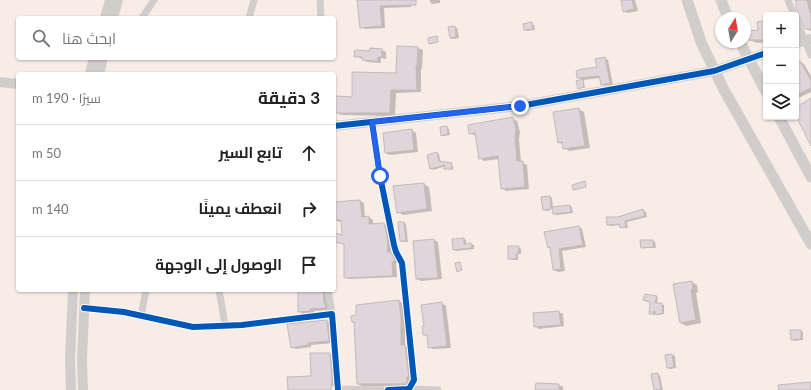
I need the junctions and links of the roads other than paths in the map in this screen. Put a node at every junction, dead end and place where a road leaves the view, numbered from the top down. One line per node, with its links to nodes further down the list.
1 (110, 0): 11 (street)
2 (118, 0): 12 (street)
3 (154, 0): 13 (street)
4 (254, 0): 14 (street)
5 (320, 0): 15 (street)
6 (687, 0): 24 (main road)
7 (721, 0): 9 (main road)
8 (788, 0): 10 (street)
9 (726, 12)
10 (793, 12)
11 (106, 16)
12 (114, 16)
13 (143, 16)
14 (250, 16)
15 (321, 16)
16 (799, 28): 17 (street)
17 (804, 41): 20 (street)
18 (743, 48): 21 (main road)
19 (763, 54): 21 (street)
20 (811, 55)
21 (748, 59): 24 (street); 29 (main road)
22 (94, 60): 25 (street)
23 (102, 60): 26 (street)
24 (714, 70): 31 (street); 34 (main road)
25 (90, 72)
26 (100, 72)
27 (0, 82): 28 (street)
28 (16, 84)
29 (763, 86)
30 (781, 120): 33 (main road)
31 (372, 122): 32 (street); 45 (street)
32 (336, 126)
33 (811, 177)
34 (811, 244)
35 (73, 292): 46 (street)
36 (85, 292): 40 (street)
37 (146, 292): 42 (street)
38 (219, 292): 43 (street)
39 (328, 292): 41 (street)
40 (84, 308): 42 (street); 47 (street)
41 (332, 314): 43 (street); 44 (street)
42 (141, 316): 43 (street)
43 (225, 325)
44 (338, 389): 48 (street)
45 (409, 389): 48 (street); 49 (street)
46 (71, 390)
47 (83, 390)
48 (388, 390)
49 (438, 390)

